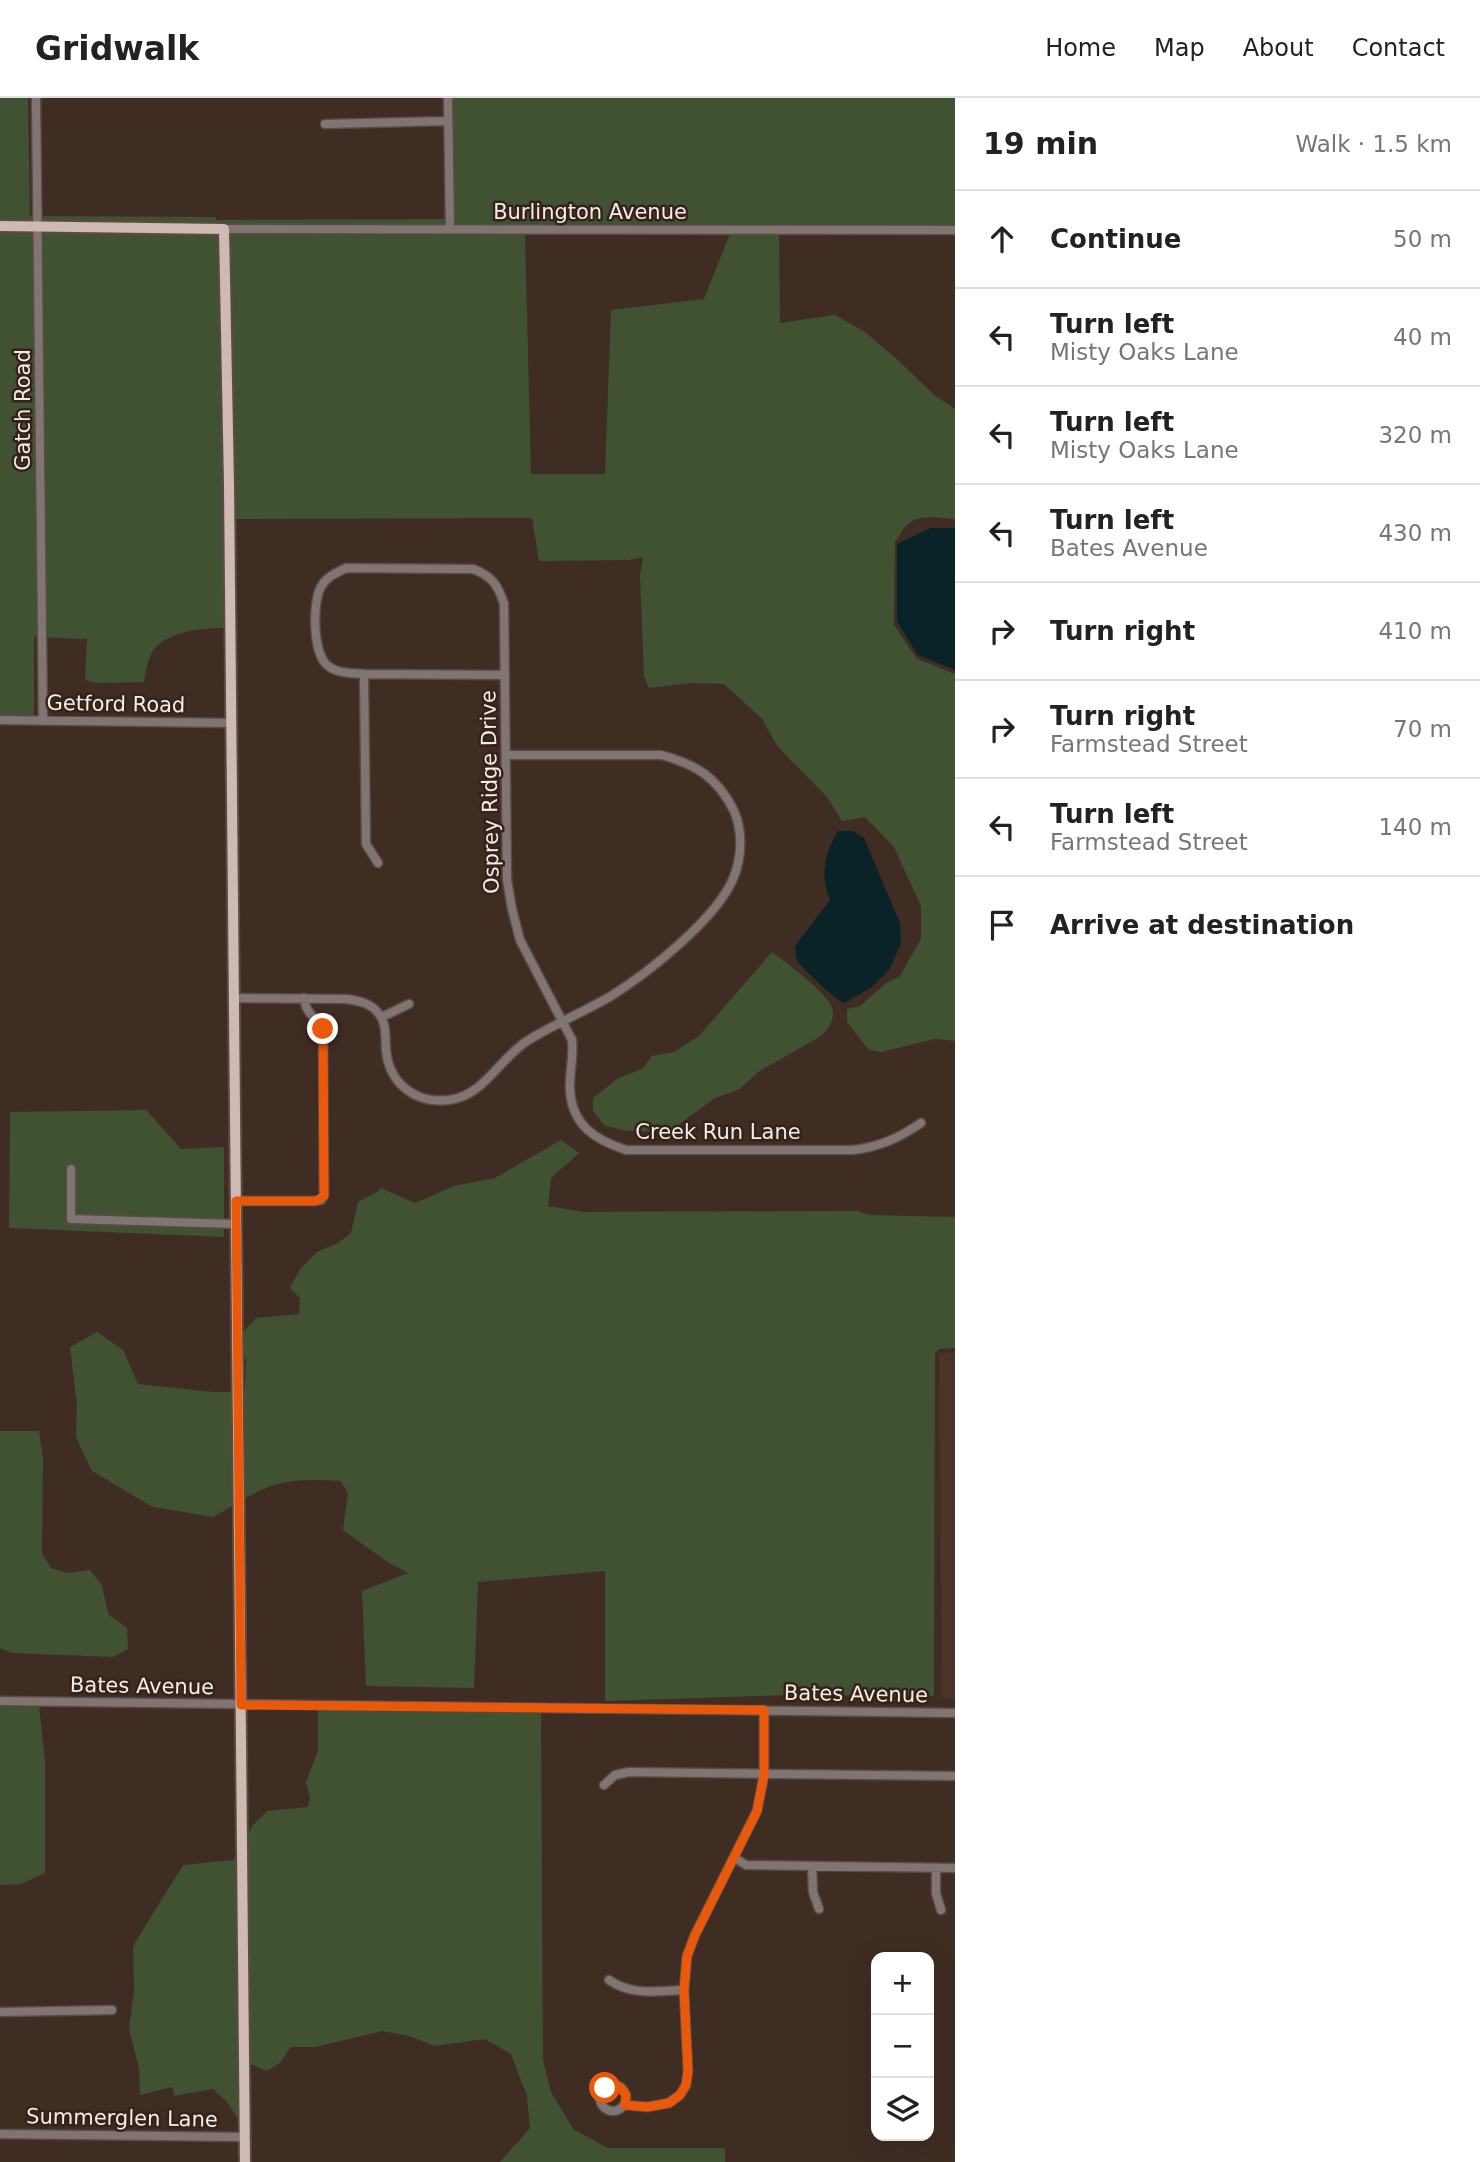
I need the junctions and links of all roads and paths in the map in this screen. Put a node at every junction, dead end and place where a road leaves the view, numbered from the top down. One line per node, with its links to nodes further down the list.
1 (36, 98): 6 (street, Gatch Road)
2 (448, 98): 3 (street)
3 (448, 121): 4 (street); 7 (street)
4 (325, 124)
5 (0, 226): 6 (main road)
6 (38, 227): 8 (main road); 13 (street, Gatch Road)
7 (450, 228): 8 (street, Burlington Avenue); 9 (street, Burlington Avenue)
8 (224, 229): 14 (main road)
9 (955, 230)
10 (363, 674): 11 (street, Osprey Ridge Drive); 11 (street, Osprey Ridge Drive); 16 (street)
11 (505, 675): 15 (street, Osprey Ridge Drive)
12 (0, 720): 13 (street, Getford Road)
13 (43, 721): 14 (street, Getford Road)
14 (231, 723): 17 (main road)
15 (506, 755): 21 (street, Osprey Ridge Drive); 21 (street)
16 (378, 863)
17 (234, 998): 18 (street); 24 (main road)
18 (304, 999): 20 (street); 24 (street)
19 (409, 1004): 20 (street)
20 (382, 1017): 21 (street)
21 (564, 1022): 22 (street, Creek Run Lane)
22 (921, 1123)
23 (71, 1169): 25 (street)
24 (236, 1201): 25 (main road)
25 (236, 1224): 27 (main road)
26 (0, 1701): 27 (street, Bates Avenue)
27 (241, 1705): 28 (street, Bates Avenue); 45 (main road)
28 (764, 1710): 29 (street, Bates Avenue); 30 (street)
29 (955, 1713)
30 (764, 1775): 31 (street); 32 (street); 33 (street)
31 (955, 1776)
32 (604, 1786)
33 (735, 1858): 34 (street); 40 (street)
34 (813, 1866): 35 (street); 37 (street)
35 (936, 1868): 36 (street); 38 (street)
36 (955, 1868)
37 (819, 1909)
38 (941, 1910)
39 (609, 1980): 40 (street)
40 (684, 1990): 43 (street)
41 (112, 2010): 42 (street)
42 (0, 2012)
43 (625, 2105)
44 (0, 2134): 45 (street, Summerglen Lane)
45 (244, 2137): 46 (main road)
46 (245, 2162)

